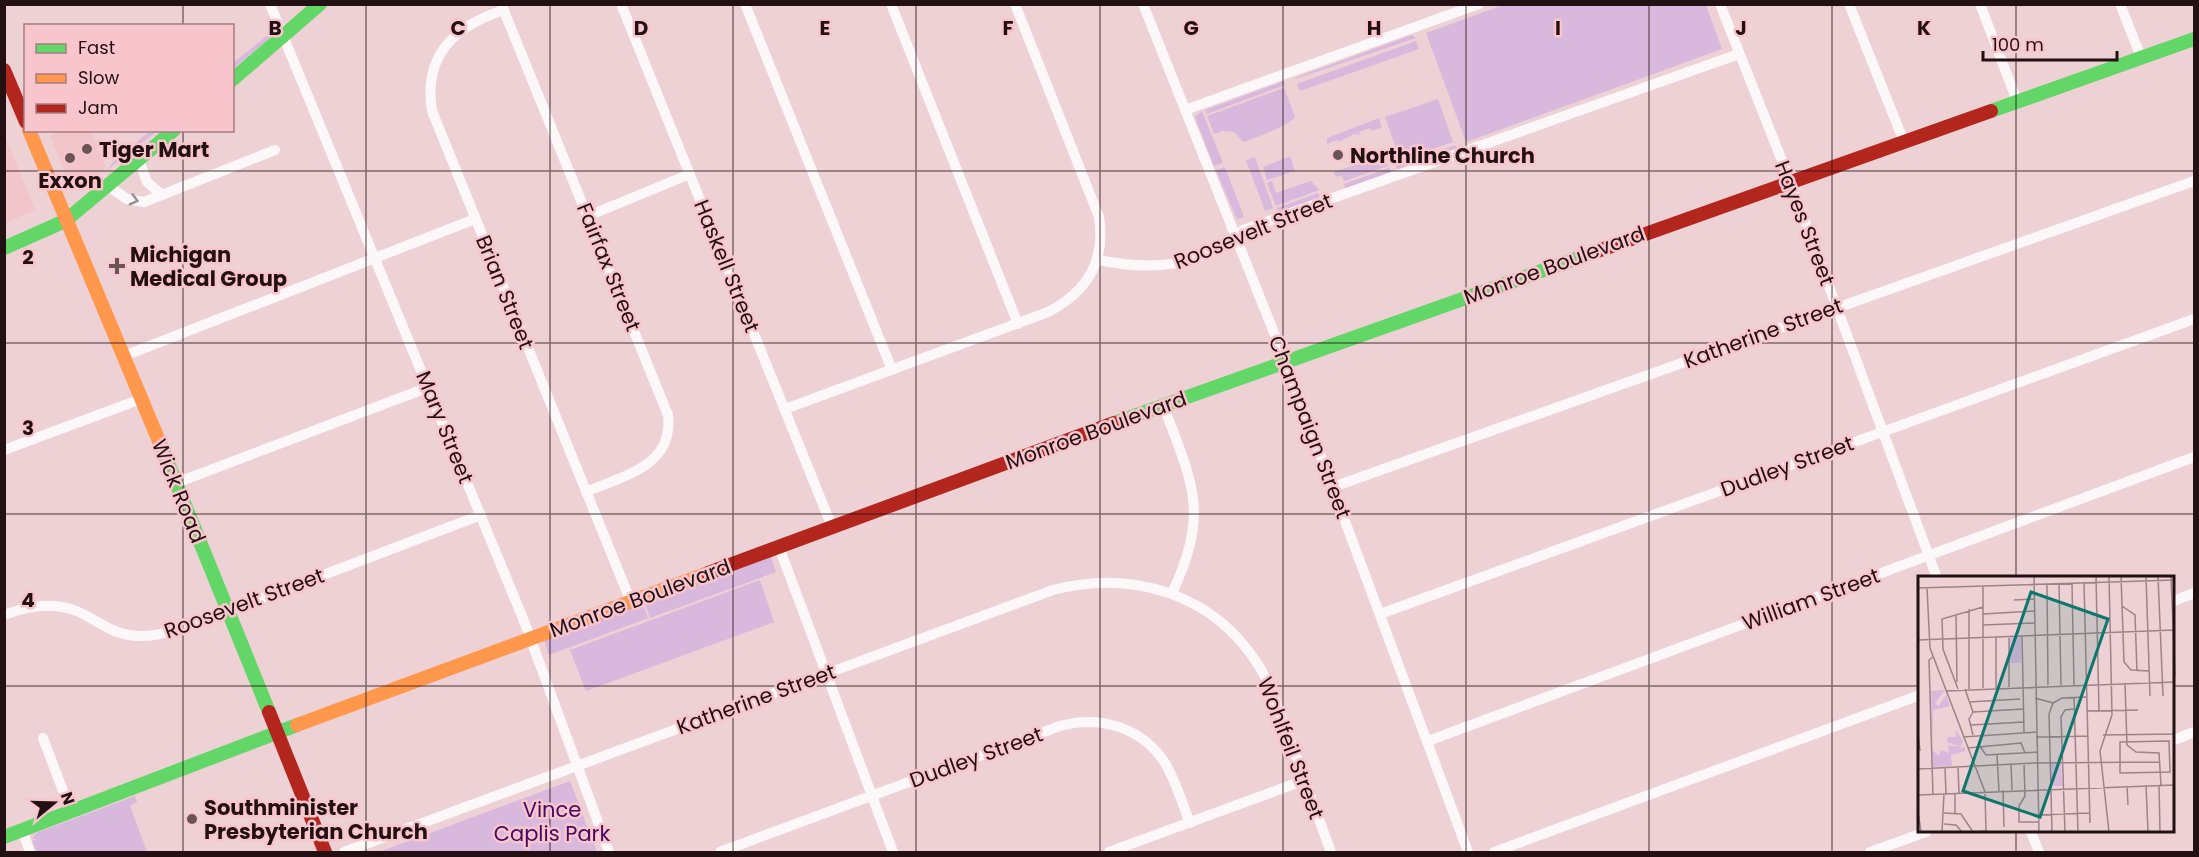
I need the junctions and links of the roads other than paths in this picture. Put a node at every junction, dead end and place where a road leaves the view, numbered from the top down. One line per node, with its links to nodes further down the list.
1 (270, 4): 14 (street, Mary Street)
2 (320, 4): 14 (street)
3 (621, 4): 28 (street, Haskell Street)
4 (745, 4): 45 (street)
5 (891, 4): 42 (street)
6 (1015, 4): 39 (street)
7 (1143, 4): 21 (street, Champaign Street)
8 (1479, 4): 21 (street)
9 (1719, 4): 16 (street, Hayes Street)
10 (1850, 4): 25 (street)
11 (1980, 4): 20 (street)
12 (2120, 4): 17 (street)
13 (503, 7): 33 (street, Fairfax Street); 34 (street, Brian Street)
14 (284, 36): 19 (street); 38 (street, Mary Street)
15 (2194, 39): 17 (street, Monroe Boulevard)
16 (1739, 54): 29 (street, Hayes Street); 36 (street, Roosevelt Street)
17 (2141, 57): 20 (street, Monroe Boulevard)
18 (4, 70): 22 (street)
19 (234, 78)
20 (2017, 101): 25 (street, Monroe Boulevard)
21 (1185, 110): 36 (street, Champaign Street)
22 (24, 117)
23 (30, 132): 35 (street, Wick Road)
24 (172, 132): 27 (street)
25 (1904, 142): 29 (street, Monroe Boulevard)
26 (274, 150): 32 (street)
27 (139, 160): 31 (street); 32 (street)
28 (690, 174): 33 (street); 49 (street, Haskell Street)
29 (1790, 181): 40 (street, Hayes Street); 44 (street, Monroe Boulevard)
30 (2194, 181): 40 (street, Katherine Street)
31 (108, 186): 32 (street, one-way to 32); 35 (street)
32 (162, 195)
33 (588, 216): 55 (street, Fairfax Street)
34 (475, 219): 38 (street); 55 (street, Brian Street)
35 (65, 221): 37 (street); 43 (street, Wick Road)
36 (1236, 237): 39 (street, Roosevelt Street); 44 (street, Champaign Street)
37 (4, 248)
38 (376, 259): 43 (street); 46 (street, Mary Street)
39 (1099, 260): 42 (street)
40 (1837, 307): 50 (street, Hayes Street); 54 (street, Katherine Street)
41 (2194, 319): 50 (street, Dudley Street)
42 (1018, 324): 45 (street)
43 (124, 356): 47 (street, Wick Road)
44 (1286, 361): 48 (street, Monroe Boulevard); 54 (street, Champaign Street)
45 (892, 370): 49 (street)
46 (429, 387): 53 (street); 56 (street, Mary Street)
47 (141, 399): 51 (street); 53 (street, Wick Road)
48 (1163, 405): 57 (street, Monroe Boulevard); 61 (street)
49 (785, 409): 57 (street, Haskell Street)
50 (1883, 431): 59 (street, Hayes Street); 66 (street, Dudley Street)
51 (4, 450)
52 (2194, 457): 59 (street, William Street)
53 (176, 483): 65 (street, Wick Road)
54 (1333, 487): 66 (street, Champaign Street)
55 (586, 492): 64 (street, Brian Street)
56 (482, 515): 65 (street, Roosevelt Street); 68 (street, Mary Street)
57 (832, 527): 58 (street, Monroe Boulevard)
58 (779, 547): 64 (street, Monroe Boulevard); 69 (street)
59 (1928, 555): 60 (street, Hayes Street); 75 (street, William Street)
60 (1936, 576)
61 (1172, 593): 69 (street, Katherine Street); 77 (street, Wohlfeil Street)
62 (2194, 593): 63 (street)
63 (2175, 601)
64 (631, 602): 68 (street, Monroe Boulevard)
65 (228, 608): 67 (street, Roosevelt Street); 71 (street, Wick Road)
66 (1380, 614): 75 (street, Champaign Street)
67 (4, 615)
68 (531, 638): 71 (street, Monroe Boulevard); 76 (street, Mary Street)
69 (826, 673): 76 (street, Katherine Street); 78 (street)
70 (1918, 696): 94 (street)
71 (278, 732): 79 (street, Monroe Boulevard); 86 (street, Wick Road)
72 (2194, 732): 74 (street)
73 (43, 738): 79 (street)
74 (2175, 740)
75 (1428, 741): 93 (street, Champaign Street)
76 (577, 766): 87 (street, Katherine Street); 88 (street, Mary Street)
77 (1305, 780): 80 (street); 92 (street, Wohlfeil Street)
78 (872, 796): 80 (street, Dudley Street); 89 (street, Dudley Street); 90 (street)
79 (71, 812): 81 (street, Monroe Boulevard)
80 (1190, 822): 91 (street)
81 (22, 830): 84 (street, Monroe Boulevard); 85 (street)
82 (1921, 833): 95 (street)
83 (2032, 833): 96 (street)
84 (4, 837)
85 (30, 852)
86 (325, 852)
87 (344, 852)
88 (609, 852)
89 (720, 852)
90 (893, 852)
91 (1109, 852)
92 (1331, 852)
93 (1468, 852)
94 (1494, 852)
95 (1870, 852)
96 (2039, 852)

